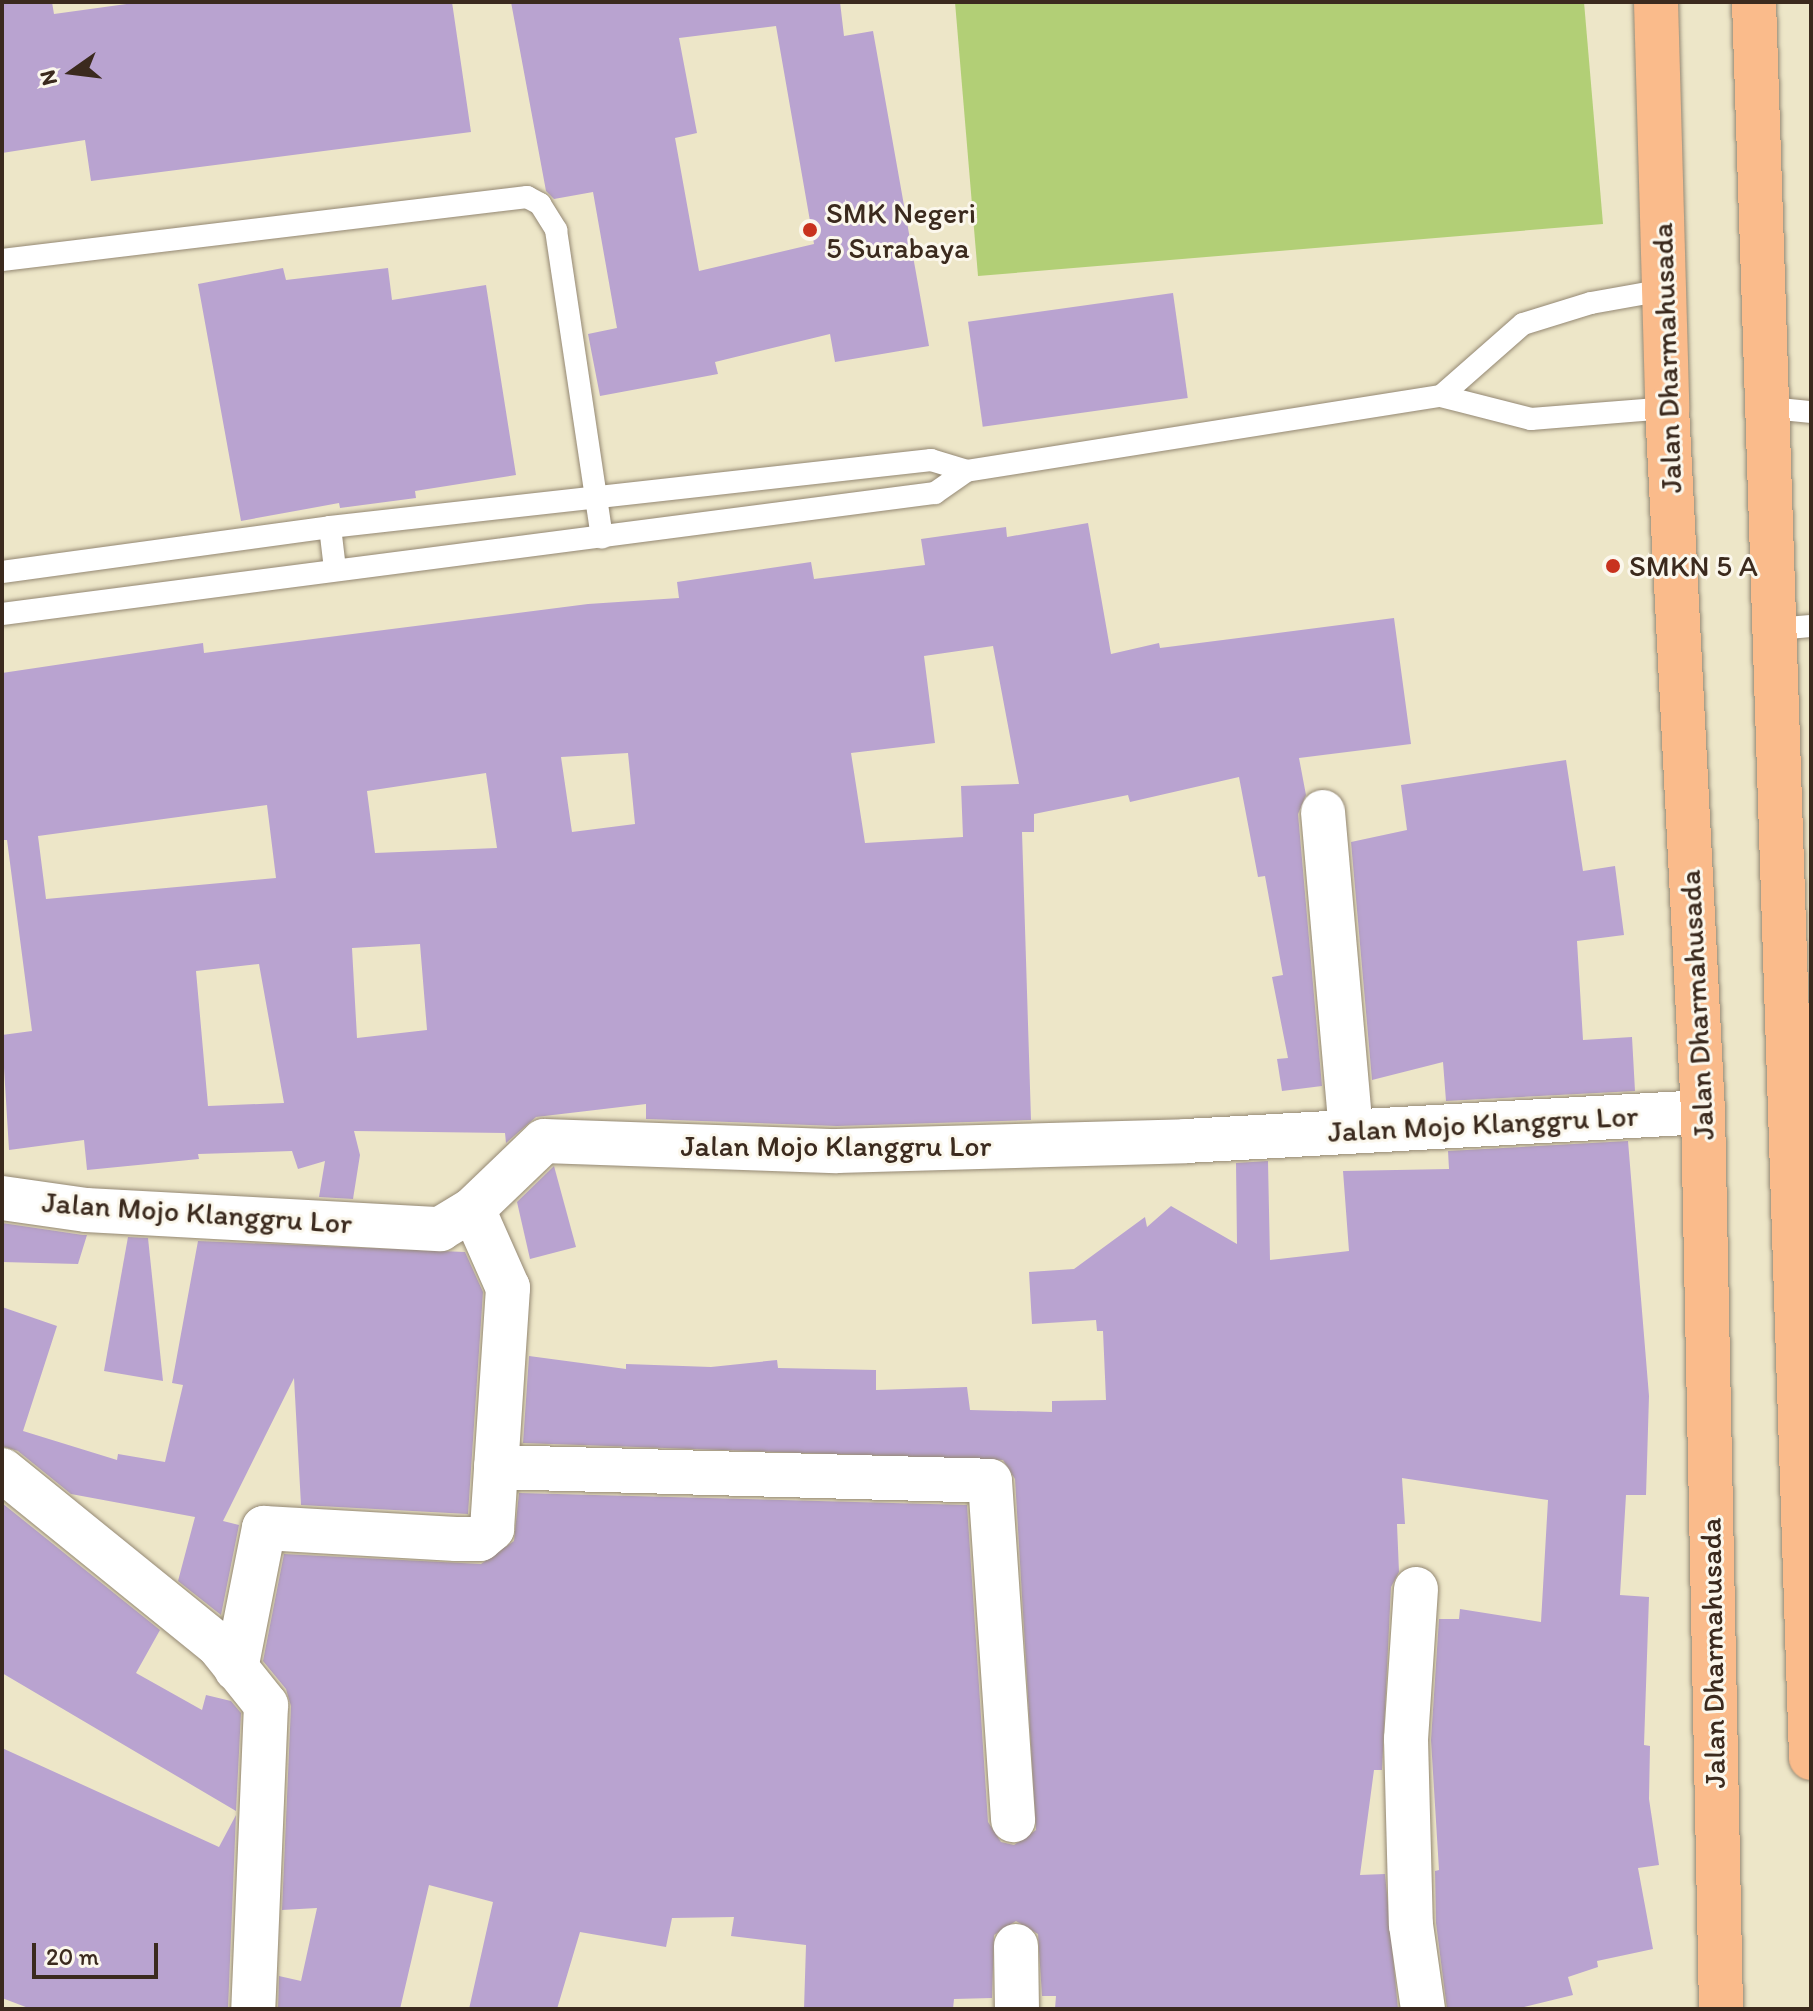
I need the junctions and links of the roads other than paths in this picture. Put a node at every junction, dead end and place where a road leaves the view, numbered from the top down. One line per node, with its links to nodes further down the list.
1 (1656, 2): 4 (main road, Jalan Dharmahusada)
2 (1754, 2): 7 (main road)
3 (2, 260): 10 (lane)
4 (1664, 290): 5 (lane); 6 (main road, Jalan Dharmahusada)
5 (1441, 396): 6 (lane); 8 (lane)
6 (1667, 408): 20 (main road, Jalan Dharmahusada)
7 (1791, 410): 17 (main road)
8 (966, 471): 9 (lane); 11 (lane)
9 (738, 483): 10 (lane); 11 (lane)
10 (597, 500): 12 (lane); 13 (lane)
11 (743, 520): 13 (lane)
12 (330, 527): 14 (lane); 15 (lane)
13 (602, 538): 14 (lane)
14 (335, 569): 16 (lane)
15 (2, 572)
16 (2, 614)
17 (1794, 628): 19 (main road)
18 (1323, 812): 21 (street)
19 (1799, 1015): 28 (main road)
20 (1703, 1112): 21 (street, Jalan Mojo Klanggru Lor); 34 (main road, Jalan Dharmahusada)
21 (1351, 1131): 23 (street, Jalan Mojo Klanggru Lor)
22 (2, 1198): 23 (street, Jalan Mojo Klanggru Lor)
23 (473, 1209): 24 (street)
24 (496, 1467): 27 (street); 29 (street)
25 (2, 1470): 27 (street)
26 (1416, 1589): 33 (street)
27 (227, 1657): 31 (street)
28 (1811, 1758)
29 (1013, 1820)
30 (1016, 1946): 32 (street)
31 (253, 2009)
32 (1017, 2009)
33 (1423, 2009)
34 (1721, 2009)

